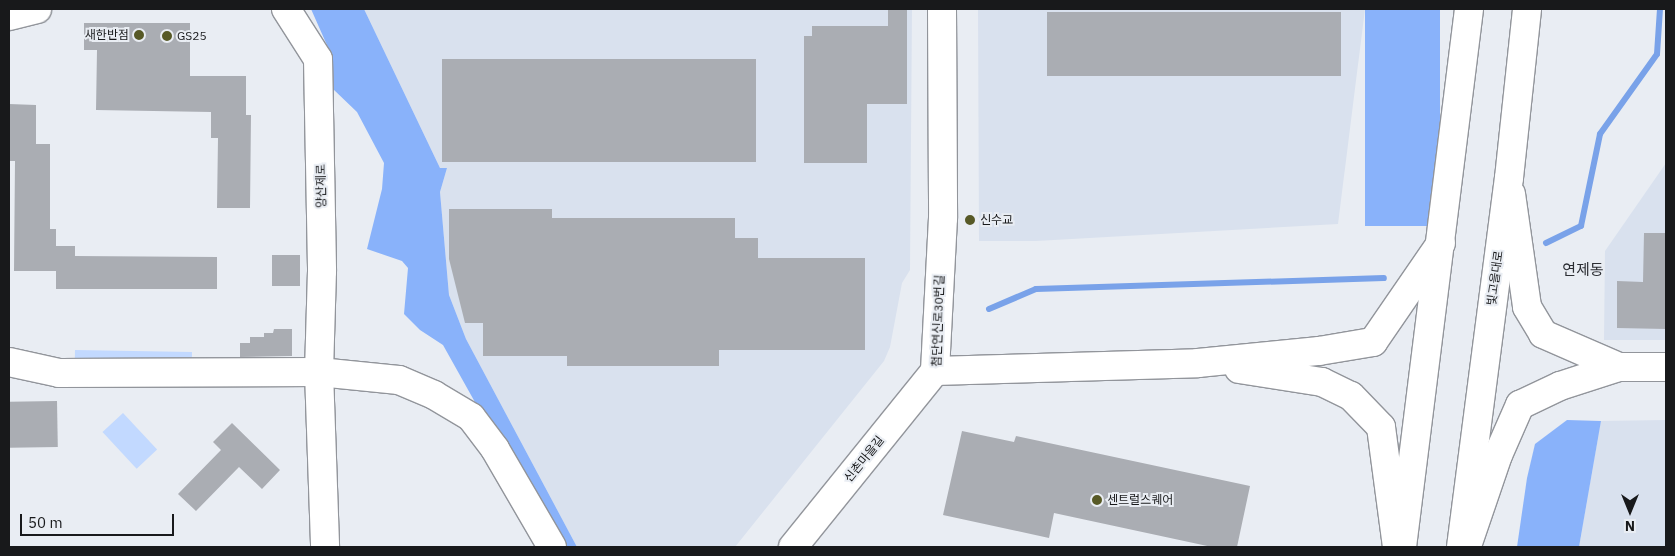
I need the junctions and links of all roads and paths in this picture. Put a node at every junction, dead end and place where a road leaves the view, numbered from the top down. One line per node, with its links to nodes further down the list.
1 (37, 9): 6 (street)
2 (286, 9): 13 (street, 양산제로)
3 (942, 9): 14 (street, 첨단연신로30번길)
4 (1469, 9): 8 (street)
5 (1527, 9): 7 (street, 빛고을대로)
6 (9, 16)
7 (1509, 178): 11 (street); 20 (street, 빛고을대로)
8 (1441, 244): 10 (street); 19 (street)
9 (9, 362): 13 (street)
10 (1198, 363): 14 (street, 첨단연신로30번길); 18 (street)
11 (1619, 367): 12 (street); 21 (street)
12 (1666, 368)
13 (319, 372): 15 (street, 양산제로); 16 (street)
14 (935, 372): 17 (street, 신촌마을길)
15 (325, 547)
16 (552, 547)
17 (793, 547)
18 (1397, 547)
19 (1402, 547)
20 (1461, 547)
21 (1466, 547)

